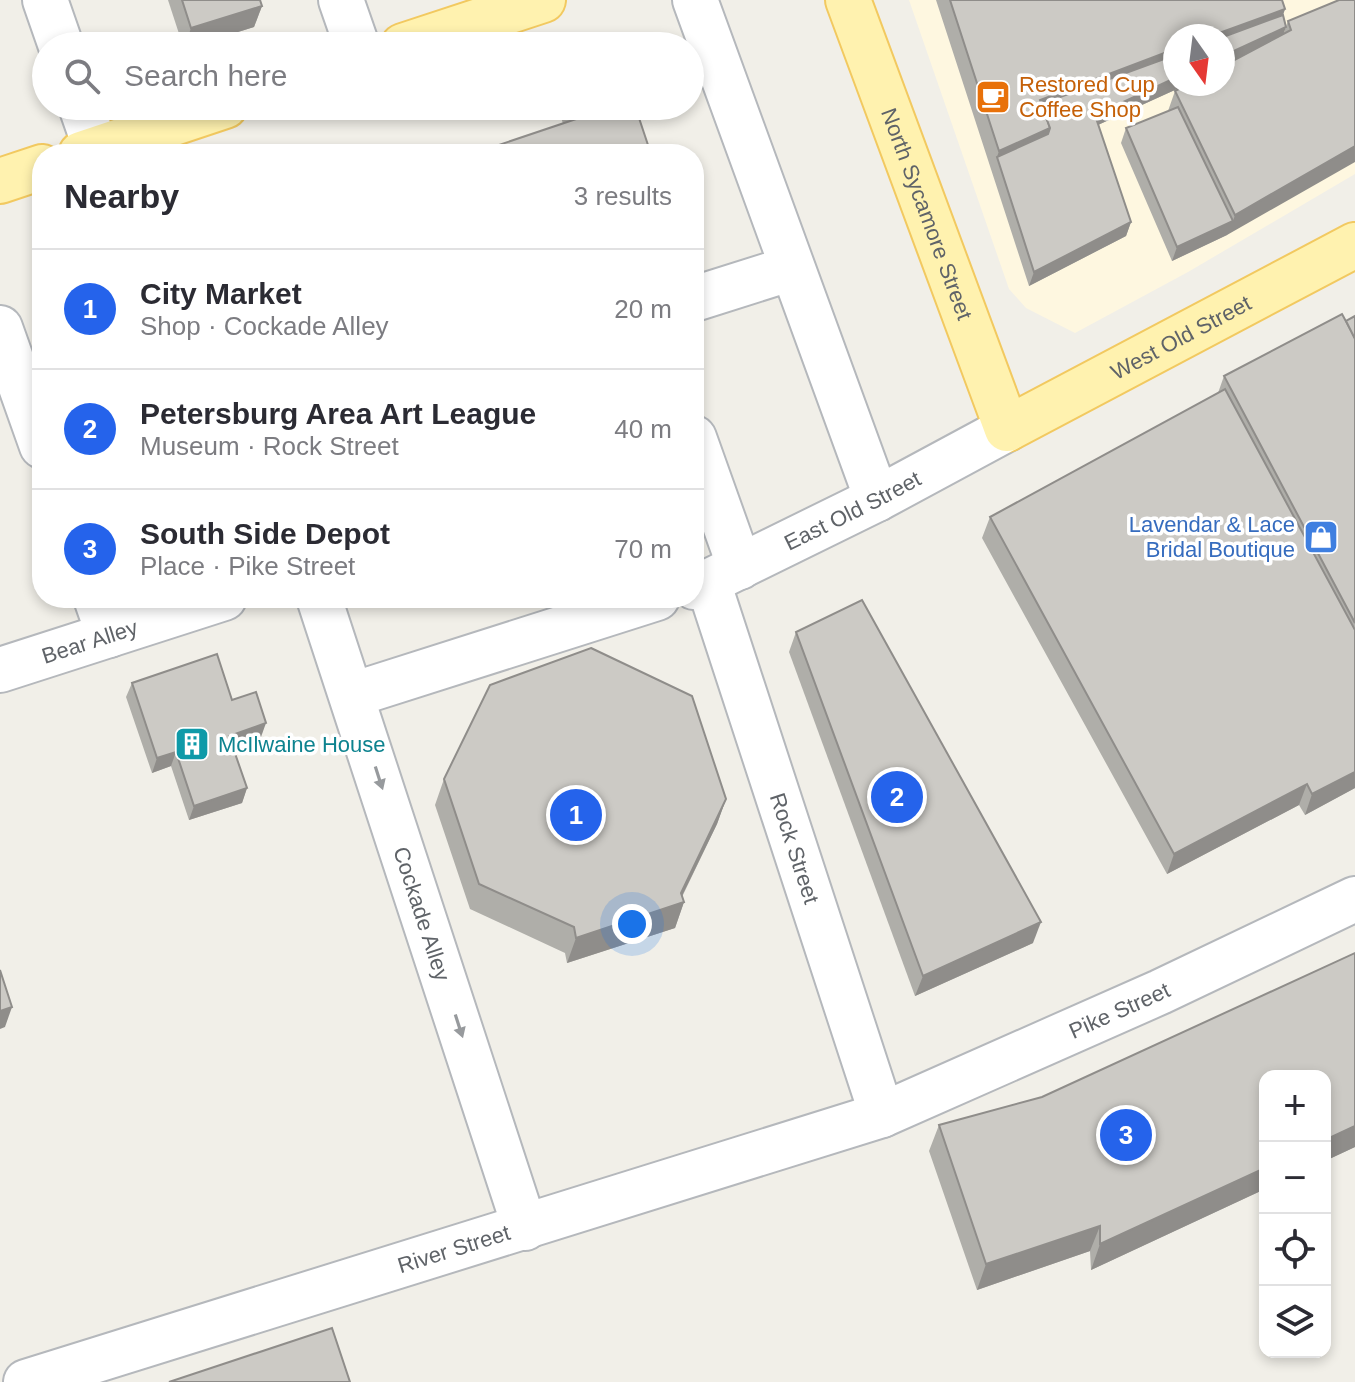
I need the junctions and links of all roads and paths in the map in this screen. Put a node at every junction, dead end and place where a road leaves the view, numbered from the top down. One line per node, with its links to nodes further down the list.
1 (45, 0): 6 (street)
2 (341, 0): 7 (street)
3 (543, 0): 8 (main road)
4 (695, 0): 16 (street)
5 (848, 0): 20 (main road, North Sycamore Street)
6 (56, 32)
7 (352, 32)
8 (446, 32)
9 (83, 120): 12 (street)
10 (200, 120): 11 (main road)
11 (162, 142)
12 (87, 144)
13 (32, 170): 14 (main road)
14 (0, 181)
15 (1355, 245): 20 (main road, West Old Street)
16 (792, 268): 17 (street); 21 (street)
17 (704, 296)
18 (0, 328): 19 (street)
19 (32, 418)
20 (1007, 429): 21 (street, East Old Street)
21 (877, 499): 23 (street, East Old Street)
22 (704, 508): 23 (street, Rock Street)
23 (714, 579): 31 (street, Rock Street)
24 (157, 608): 27 (street, Bear Alley)
25 (322, 608): 29 (street, Cockade Alley)
26 (589, 608): 29 (street)
27 (103, 616): 28 (street, Bear Alley)
28 (0, 670)
29 (352, 695): 32 (street, Cockade Alley, one-way to 32)
30 (1355, 899): 31 (street, Pike Street)
31 (882, 1115): 32 (street, River Street)
32 (525, 1228): 33 (street, River Street)
33 (26, 1382)

